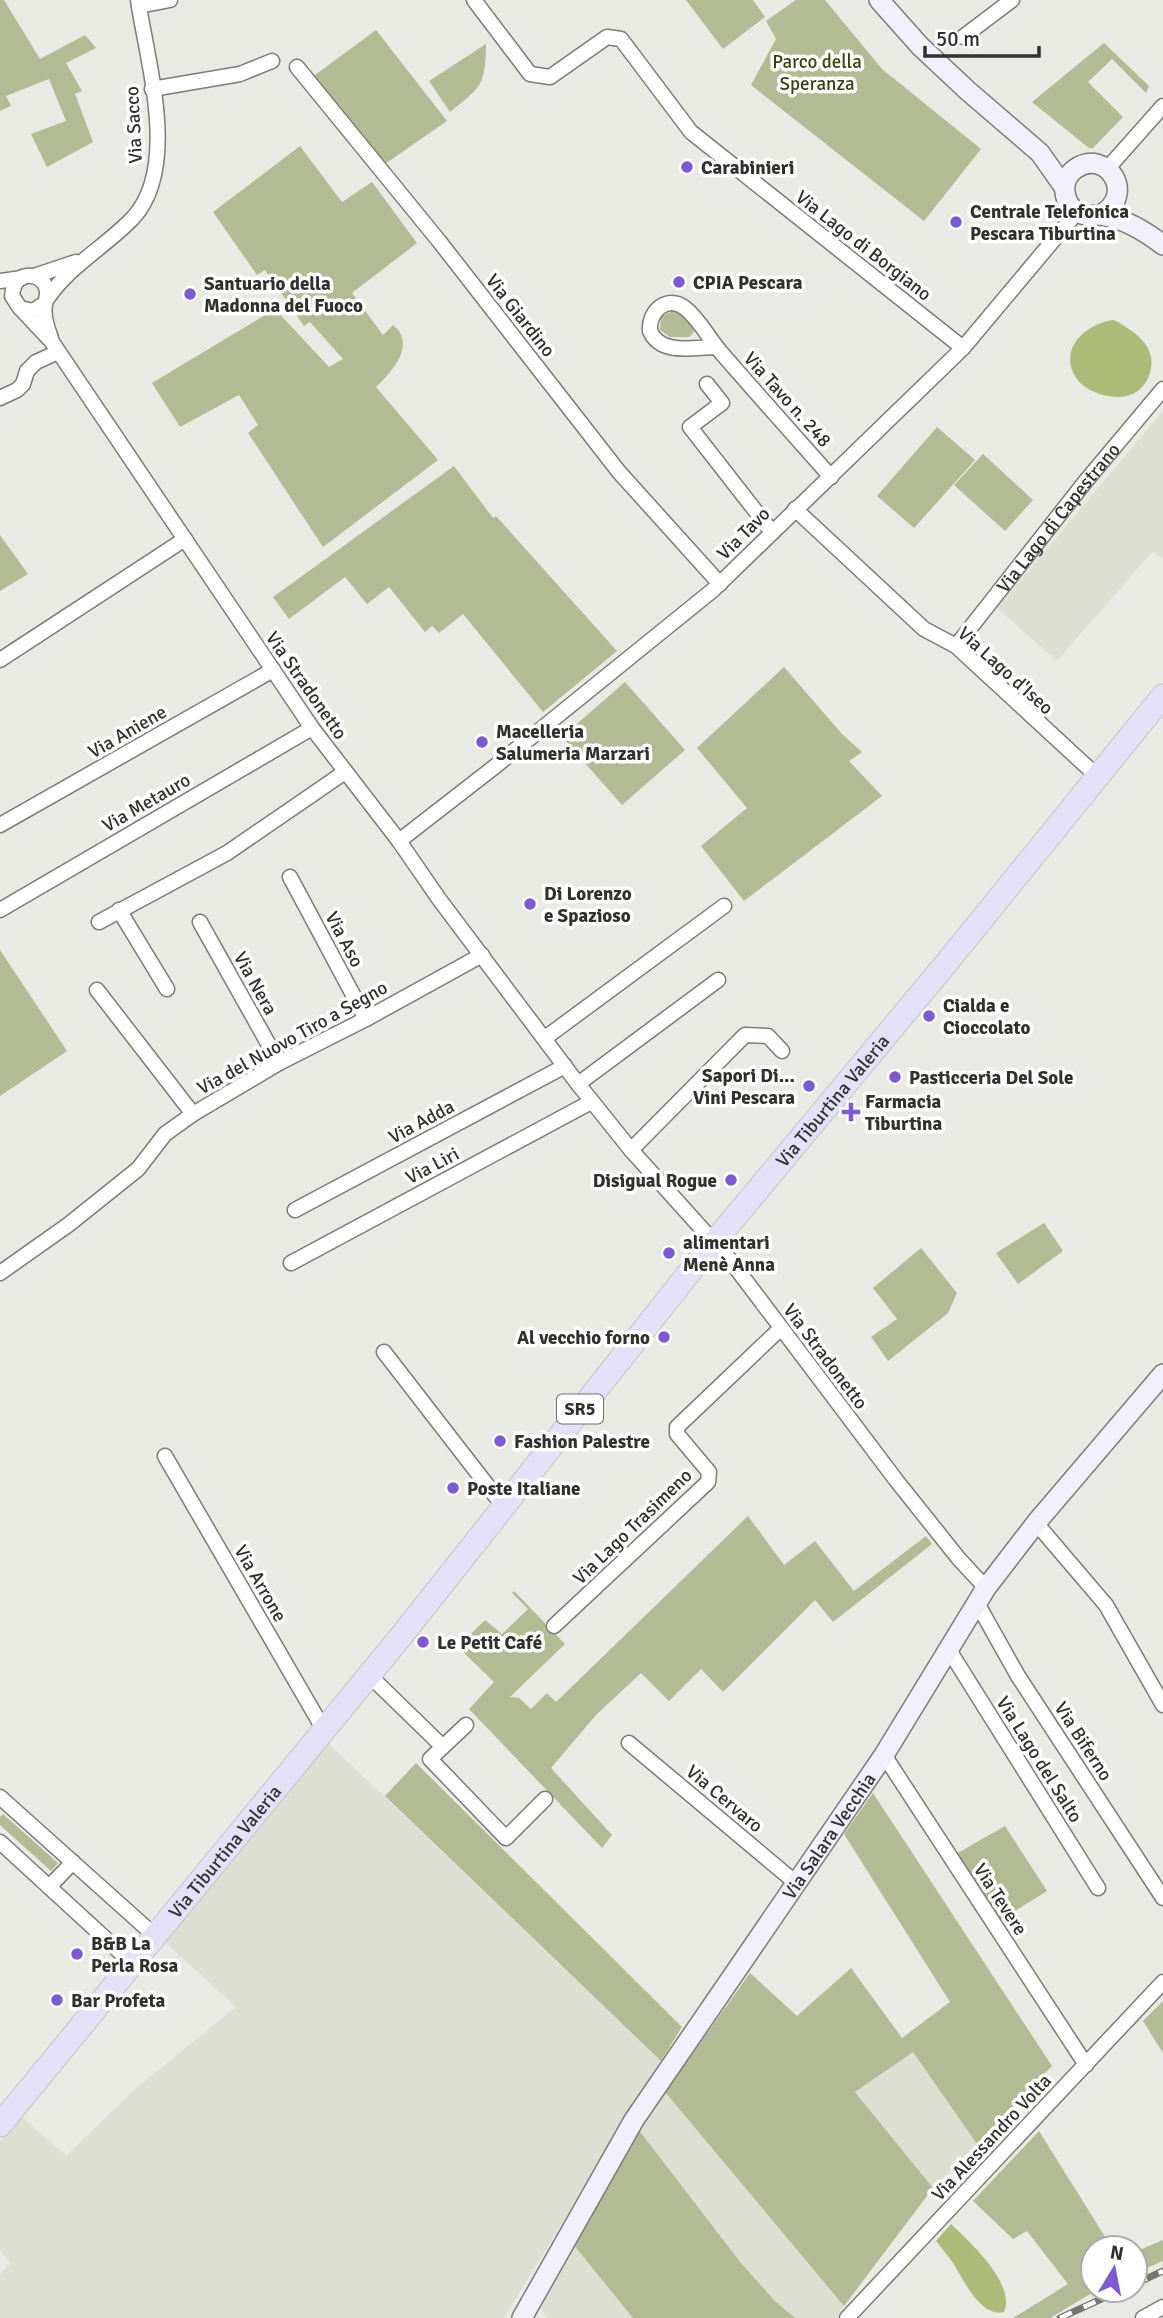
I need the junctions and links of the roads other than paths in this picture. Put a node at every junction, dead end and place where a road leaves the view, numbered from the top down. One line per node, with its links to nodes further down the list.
1 (170, 0): 5 (street)
2 (474, 0): 28 (street, Via Lago di Borgiano)
3 (879, 0): 11 (street)
4 (1012, 0): 6 (street)
5 (138, 3): 9 (street, Via Sacco)
6 (963, 37)
7 (272, 61): 9 (street)
8 (296, 67): 36 (street, Via Giardino)
9 (152, 89): 20 (street, Via Sacco)
10 (1163, 106): 13 (street)
11 (1040, 153): 12 (street); 14 (street)
12 (1078, 167): 13 (street); 14 (street)
13 (1107, 169): 15 (street)
14 (1064, 187): 16 (street)
15 (1118, 192): 17 (street); 18 (street)
16 (1077, 212): 17 (street); 28 (street, Via Tavo)
17 (1100, 215): 18 (street)
18 (1143, 229): 19 (street)
19 (1163, 245)
20 (81, 260): 21 (street, Via Sacco); 24 (street, Via Sacco)
21 (28, 277): 22 (street); 24 (street); 25 (street)
22 (0, 281)
23 (0, 297): 25 (street, Via Stradonetto)
24 (46, 301): 25 (street); 27 (street, Via Stradonetto)
25 (17, 305): 27 (street, Via Stradonetto)
26 (716, 346): 26 (street, Via Tavo n. 248); 32 (street, Via Tavo n. 248)
27 (55, 347): 31 (street); 35 (street, Via Stradonetto)
28 (963, 348): 32 (street, Via Tavo)
29 (708, 384): 34 (street)
30 (1163, 389): 37 (street, Via Lago di Capestrano)
31 (0, 398)
32 (831, 477): 33 (street, Via Tavo)
33 (795, 509): 34 (street, Via Tavo); 37 (street, Via Lago d'Iseo)
34 (772, 532): 36 (street, Via Tavo)
35 (185, 539): 38 (street); 39 (street, Via Stradonetto)
36 (720, 584): 45 (street, Via Tavo)
37 (957, 646): 43 (street, Via Lago d'Iseo)
38 (0, 660)
39 (273, 670): 41 (street, Via Stradonetto); 44 (street, Via Aniene)
40 (1163, 696): 43 (main road, Via Tiburtina Valeria / SR5)
41 (312, 728): 42 (street, Via Stradonetto); 49 (street, Via Metauro)
42 (345, 772): 45 (street, Via Stradonetto); 48 (street)
43 (1098, 777): 66 (main road, Via Tiburtina Valeria / SR5)
44 (0, 825)
45 (399, 841): 52 (street, Via Stradonetto)
46 (290, 877): 56 (street, Via Aso)
47 (724, 906): 57 (street)
48 (119, 909): 50 (street); 54 (street)
49 (0, 910)
50 (99, 922)
51 (200, 922): 59 (street, Via Nera)
52 (482, 955): 56 (street, Via del Nuovo Tiro a Segno); 57 (street, Via Stradonetto)
53 (718, 980): 61 (street)
54 (167, 989)
55 (97, 990): 63 (street)
56 (366, 1018): 59 (street, Via del Nuovo Tiro a Segno)
57 (545, 1038): 60 (street, Via Stradonetto)
58 (782, 1051): 64 (street)
59 (279, 1063): 63 (street, Via del Nuovo Tiro a Segno)
60 (565, 1066): 61 (street, Via Stradonetto); 65 (street, Via Adda)
61 (578, 1084): 62 (street, Via Stradonetto)
62 (591, 1102): 64 (street, Via Stradonetto); 67 (street, Via Liri)
63 (193, 1114): 68 (street, Via del Nuovo Tiro a Segno)
64 (631, 1150): 66 (street, Via Stradonetto)
65 (295, 1210)
66 (712, 1244): 69 (street, Via Stradonetto); 73 (main road, Via Tiburtina Valeria / SR5)
67 (291, 1263)
68 (0, 1273)
69 (780, 1329): 75 (street, Via Stradonetto); 76 (street, Via Lago Trasimeno)
70 (384, 1352): 73 (street)
71 (1163, 1374): 74 (street, Via Salara Vecchia)
72 (165, 1457): 81 (street, Via Arrone)
73 (504, 1507): 78 (main road, Via Tiburtina Valeria / SR5)
74 (1036, 1523): 75 (street, Via Salara Vecchia); 79 (street)
75 (982, 1596): 77 (street, Via Salara Vecchia); 92 (street, Via Biferno)
76 (554, 1626)
77 (948, 1650): 84 (street, Via Salara Vecchia); 91 (street, Via Lago del Salto)
78 (369, 1675): 81 (main road, Via Tiburtina Valeria / SR5); 83 (street)
79 (1163, 1705)
80 (466, 1725): 83 (street)
81 (324, 1730): 93 (main road, Via Tiburtina Valeria / SR5)
82 (629, 1743): 89 (street, Via Cervaro)
83 (442, 1746): 85 (street)
84 (884, 1755): 89 (street, Via Salara Vecchia); 96 (street, Via Tevere)
85 (545, 1799)
86 (2, 1802): 88 (street)
87 (0, 1842): 90 (street)
88 (73, 1862): 90 (street); 93 (street)
89 (796, 1883): 99 (street, Via Salara Vecchia)
90 (49, 1887): 94 (street)
91 (1098, 1888)
92 (1163, 1898)
93 (154, 1935): 94 (main road, Via Tiburtina Valeria / SR5)
94 (132, 1963): 97 (main road, Via Tiburtina Valeria / SR5)
95 (1163, 1982): 96 (street, Via Alessandro Volta)
96 (1086, 2065): 100 (street, Via Alessandro Volta)
97 (0, 2125)
98 (1163, 2307): 101 (street)
99 (522, 2318)
100 (847, 2318)
101 (1143, 2318)

